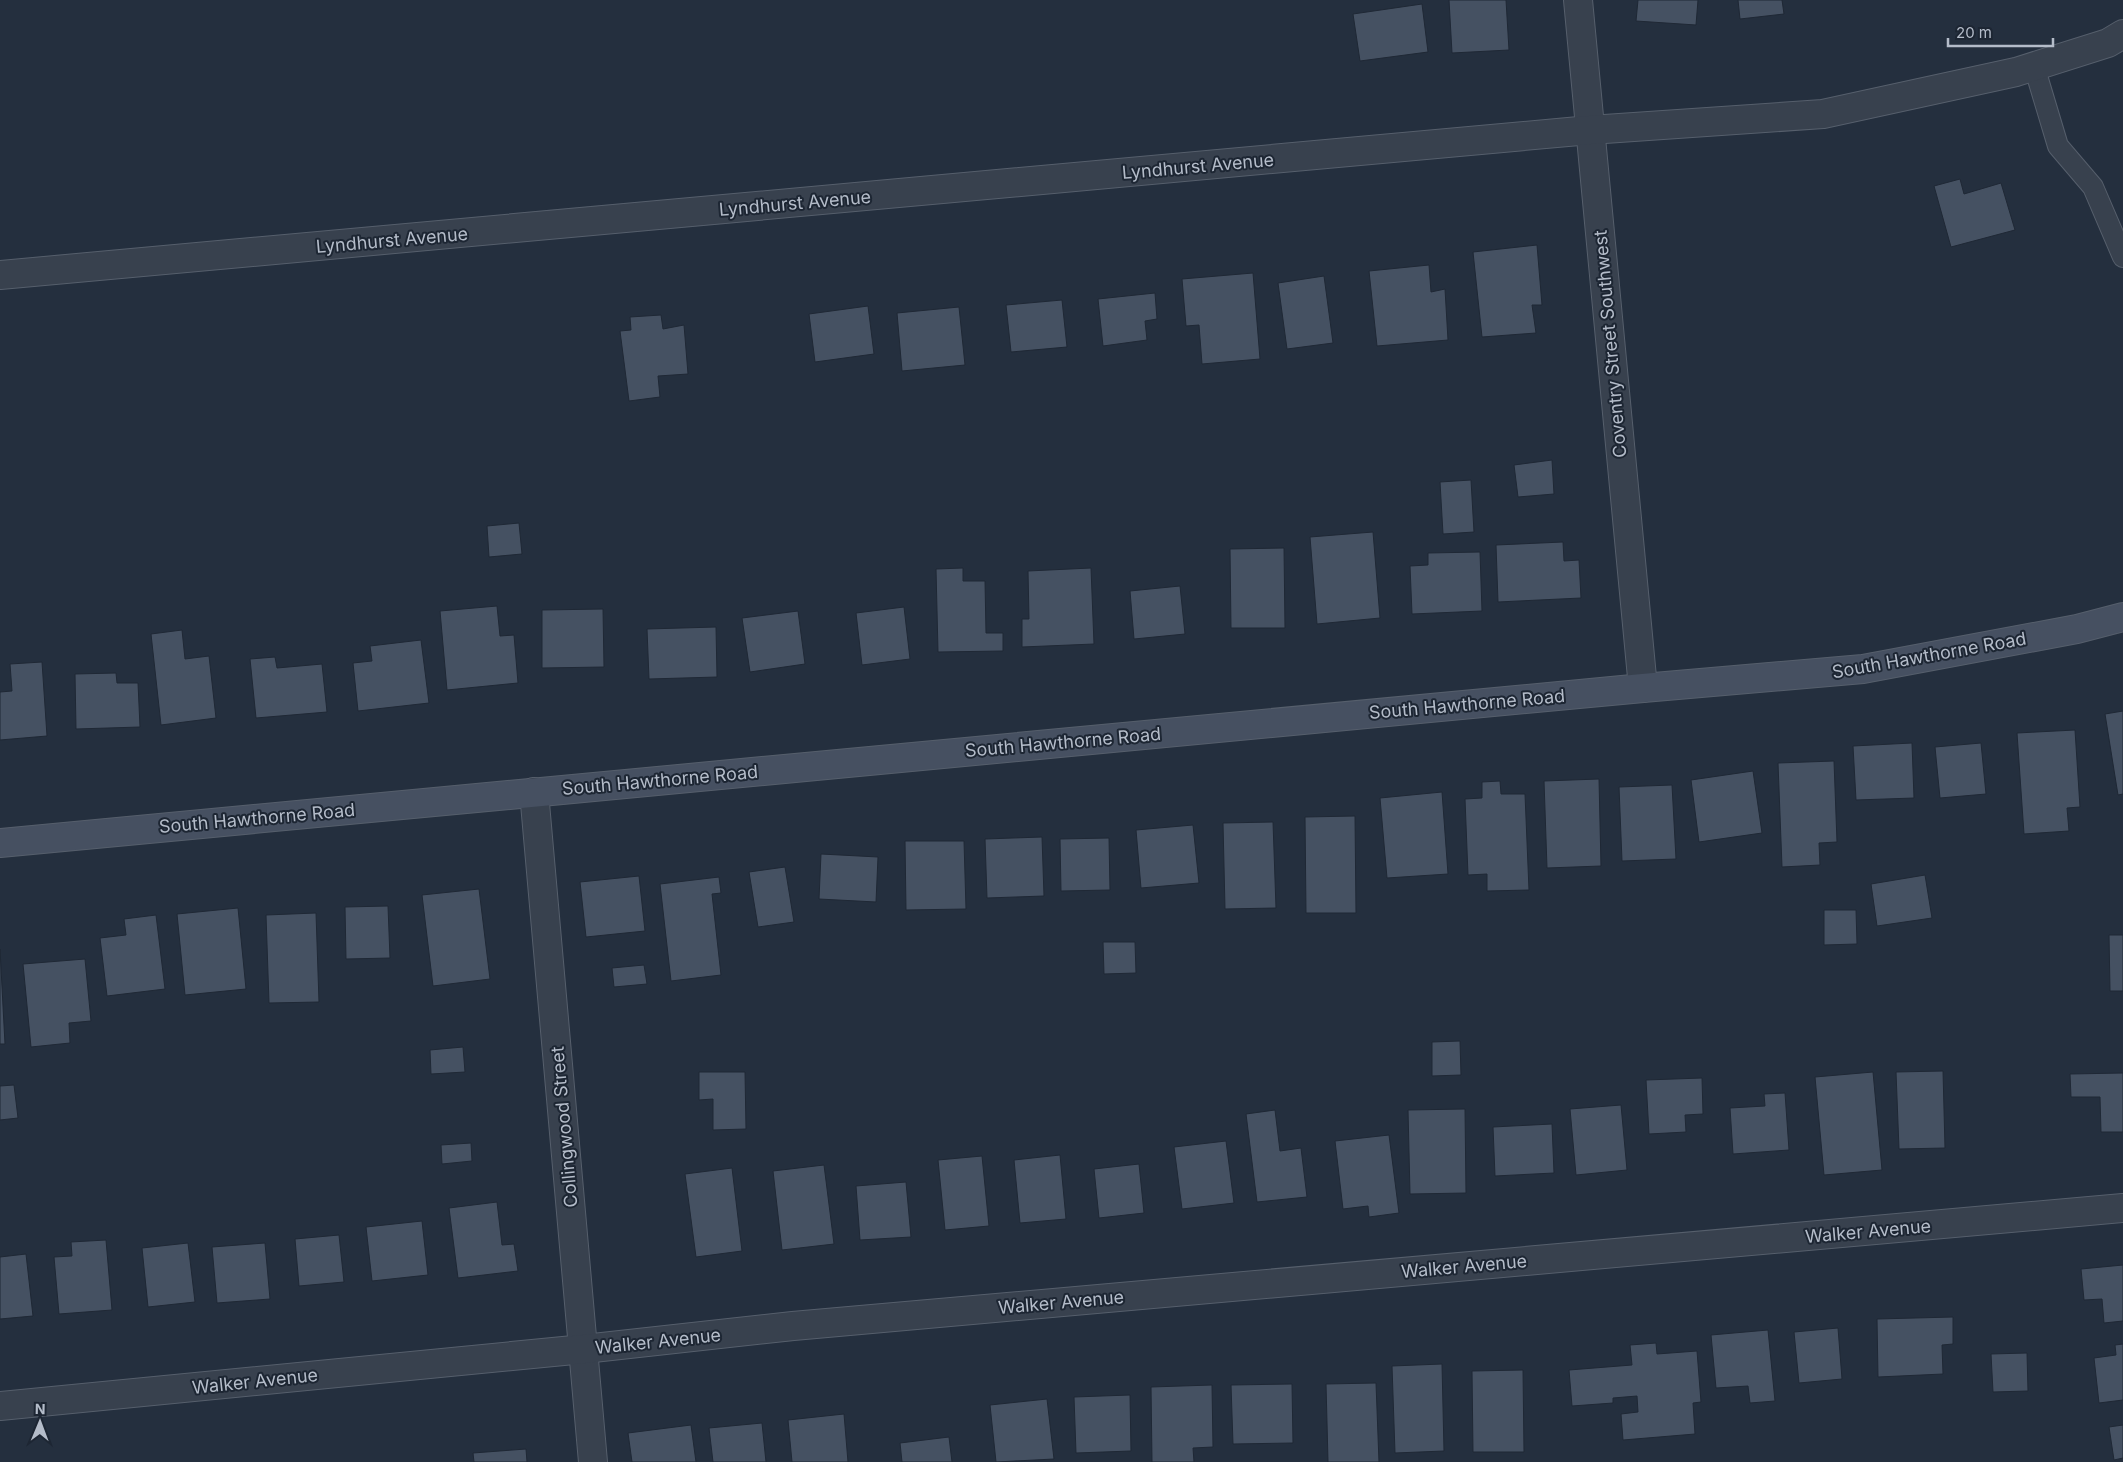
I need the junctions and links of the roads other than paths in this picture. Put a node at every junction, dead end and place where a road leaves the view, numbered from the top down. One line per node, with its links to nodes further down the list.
1 (1578, 0): 4 (street, Coventry Street Southwest)
2 (2123, 34): 3 (street, Lyndhurst Avenue)
3 (2034, 66): 4 (street, Lyndhurst Avenue); 5 (lane)
4 (1590, 130): 6 (street, Lyndhurst Avenue); 8 (street, Coventry Street Southwest)
5 (2123, 257)
6 (0, 275)
7 (2123, 617): 8 (main road, South Hawthorne Road)
8 (1643, 688): 9 (main road, South Hawthorne Road)
9 (534, 792): 10 (main road, South Hawthorne Road); 12 (street, Collingwood Street)
10 (0, 843)
11 (2123, 1208): 12 (street, Walker Avenue)
12 (584, 1349): 13 (street, Walker Avenue); 14 (street, Collingwood Street)
13 (0, 1406)
14 (593, 1462)

